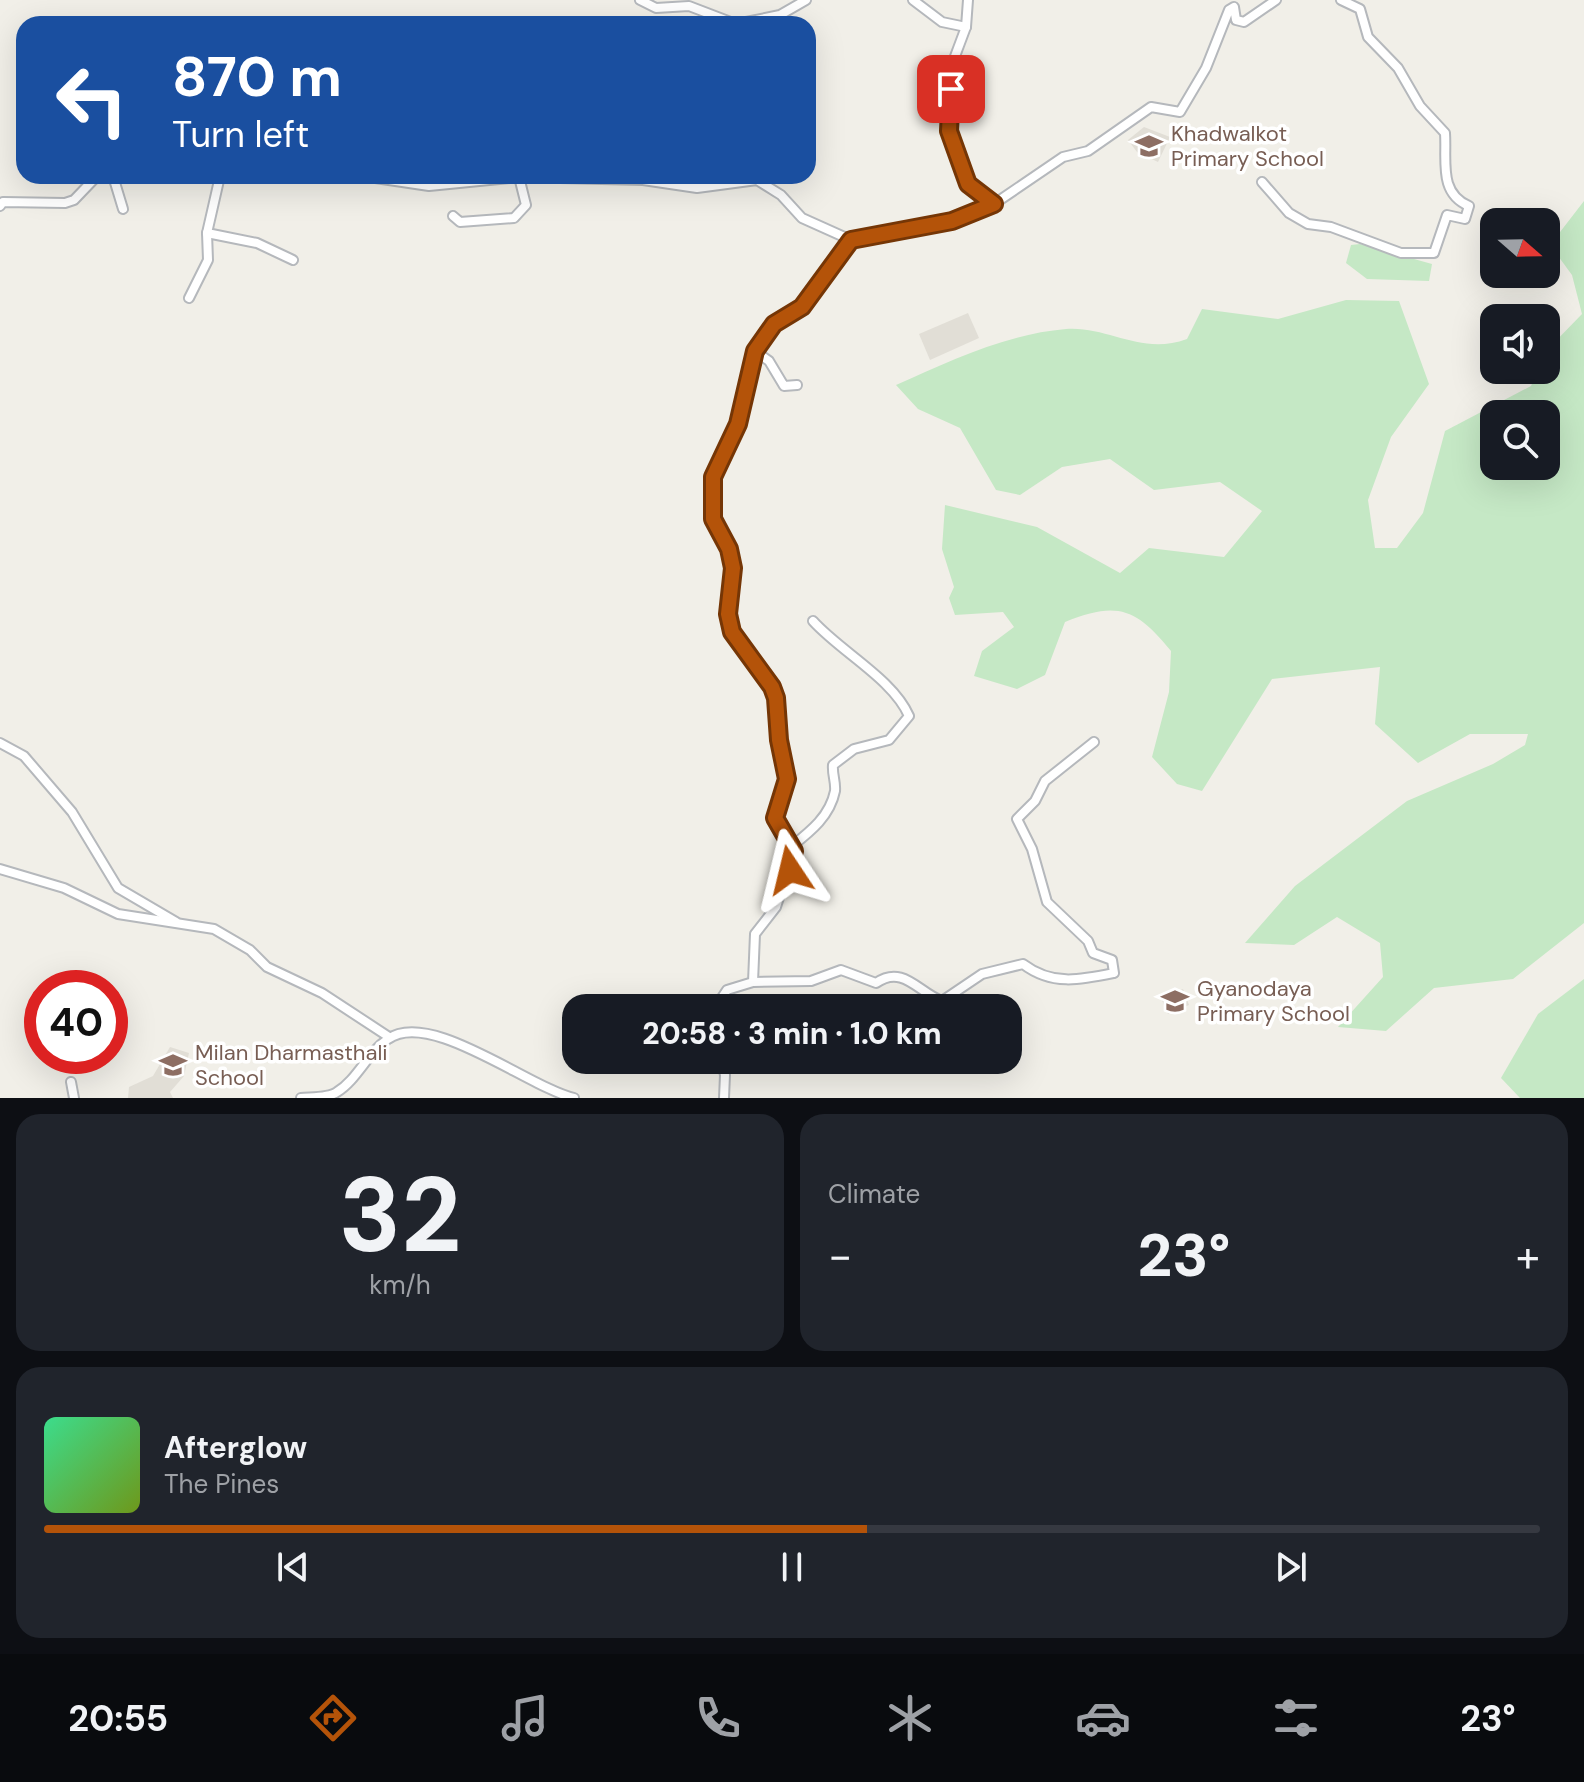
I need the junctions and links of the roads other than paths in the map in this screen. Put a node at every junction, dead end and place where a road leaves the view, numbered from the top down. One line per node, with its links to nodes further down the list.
1 (640, 0): 7 (street)
2 (806, 0): 8 (street)
3 (913, 0): 9 (street)
4 (968, 0): 9 (street)
5 (1276, 0): 21 (street)
6 (1341, 0): 10 (street)
7 (715, 16)
8 (775, 16)
9 (966, 27): 21 (street)
10 (1262, 182)
11 (89, 184): 20 (street)
12 (115, 184): 22 (street)
13 (218, 184): 24 (street)
14 (416, 184): 15 (street)
15 (449, 184)
16 (521, 184): 23 (street)
17 (670, 184): 18 (street)
18 (727, 184)
19 (763, 184): 25 (street)
20 (1, 203)
21 (994, 204): 25 (street)
22 (123, 209)
23 (453, 216)
24 (207, 233): 26 (street); 27 (street)
25 (851, 240): 28 (street)
26 (293, 260)
27 (189, 298)
28 (755, 351): 29 (street); 33 (street)
29 (797, 385)
30 (813, 621): 33 (street)
31 (1094, 742): 36 (street)
32 (0, 743): 35 (street)
33 (792, 846): 36 (street)
34 (0, 869): 35 (street)
35 (177, 923): 38 (street)
36 (753, 982): 37 (street)
37 (724, 994)
38 (389, 1037): 42 (street); 43 (street)
39 (725, 1074): 44 (street)
40 (71, 1082): 41 (street)
41 (74, 1098)
42 (301, 1098)
43 (574, 1098)
44 (724, 1098)

